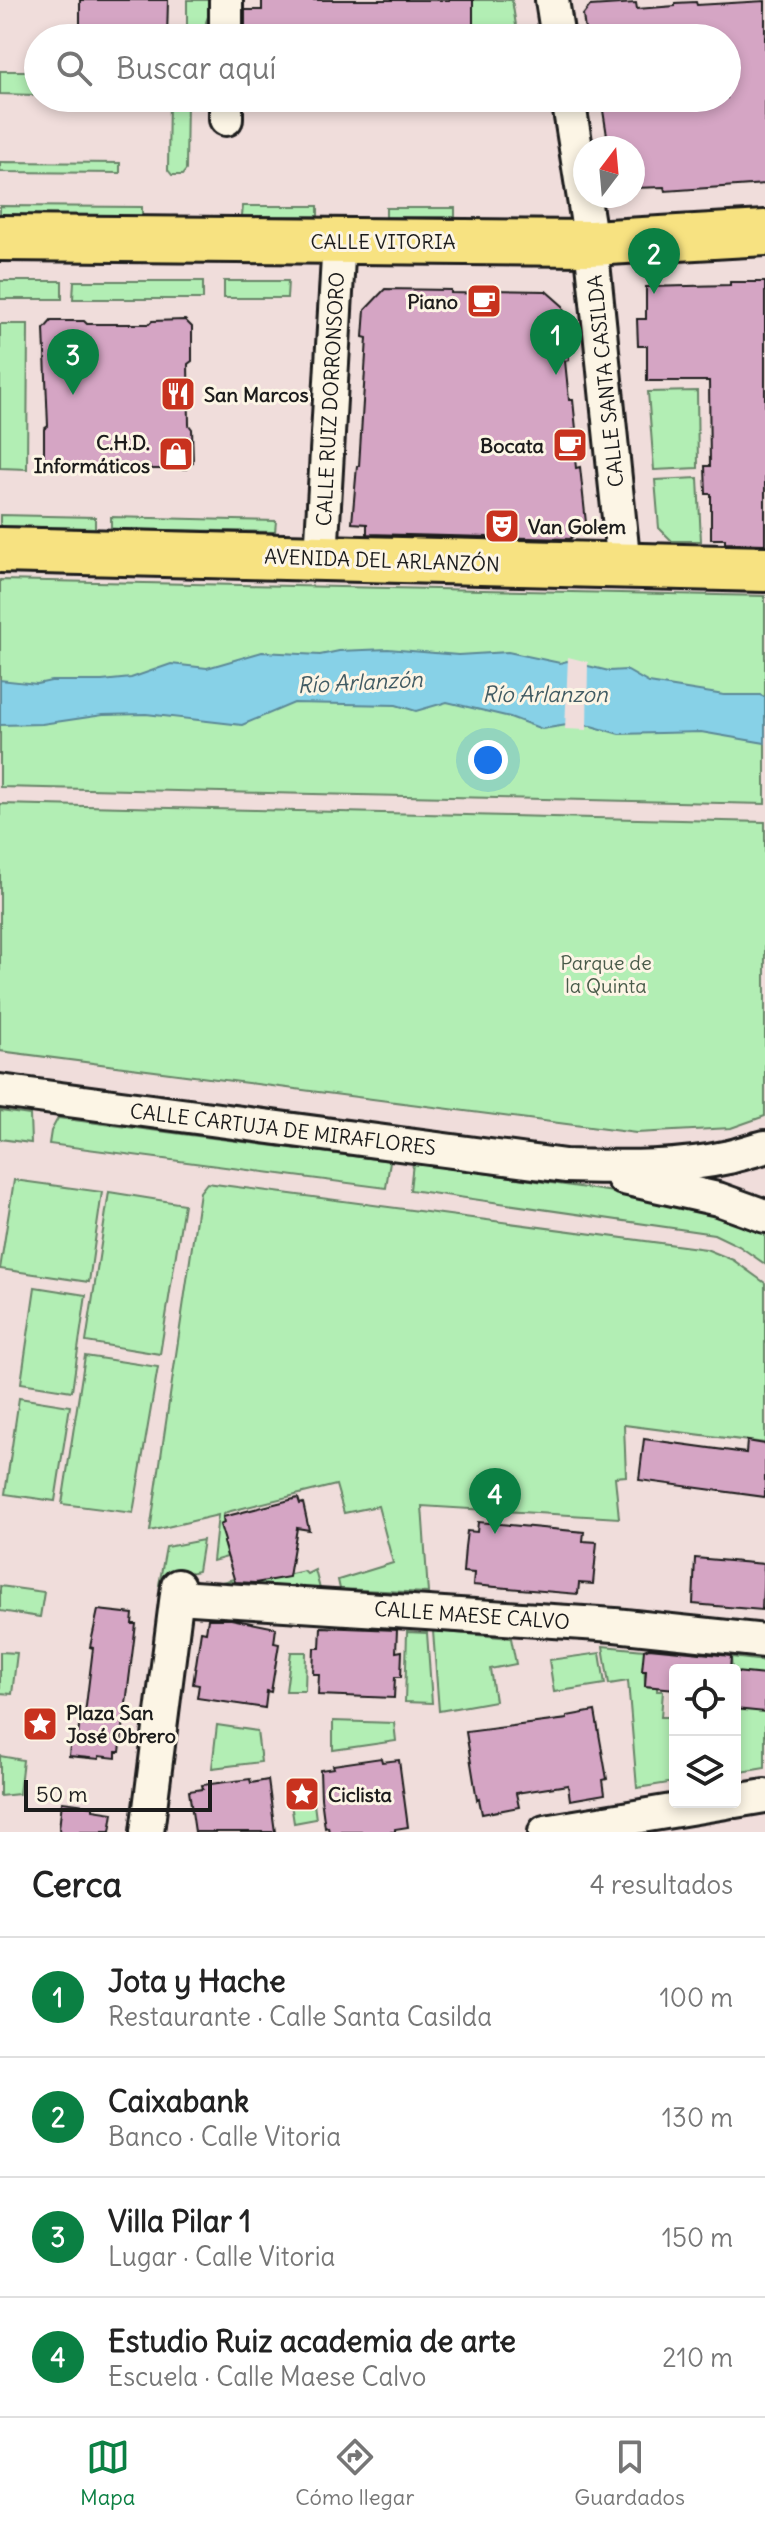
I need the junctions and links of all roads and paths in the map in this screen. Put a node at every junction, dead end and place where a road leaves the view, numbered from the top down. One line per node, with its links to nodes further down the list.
1 (226, 0): 3 (street)
2 (552, 0): 4 (street)
3 (226, 24)
4 (556, 24)
5 (570, 112): 9 (street, CALLE SANTA CASILDA)
6 (765, 233): 9 (highway, CALLE VITORIA)
7 (0, 238): 8 (highway, CALLE VITORIA)
8 (339, 240): 9 (highway, CALLE VITORIA); 11 (street, CALLE RUIZ DORRONSORO)
9 (591, 243): 12 (street, CALLE SANTA CASILDA)
10 (0, 550): 11 (highway, AVENIDA DEL ARLANZÓN)
11 (321, 558): 12 (highway, AVENIDA DEL ARLANZÓN)
12 (624, 567): 13 (highway, AVENIDA DEL ARLANZÓN)
13 (765, 569)
14 (0, 1091): 16 (street, CALLE CARTUJA DE MIRAFLORES)
15 (765, 1147): 16 (street, CALLE CARTUJA DE MIRAFLORES)
16 (565, 1166): 17 (street, CALLE CARTUJA DE MIRAFLORES)
17 (765, 1216)
18 (765, 1641): 22 (street, CALLE MAESE CALVO)
19 (765, 1796): 20 (street)
20 (741, 1800)
21 (690, 1808): 23 (street)
22 (147, 1832)
23 (545, 1832)

